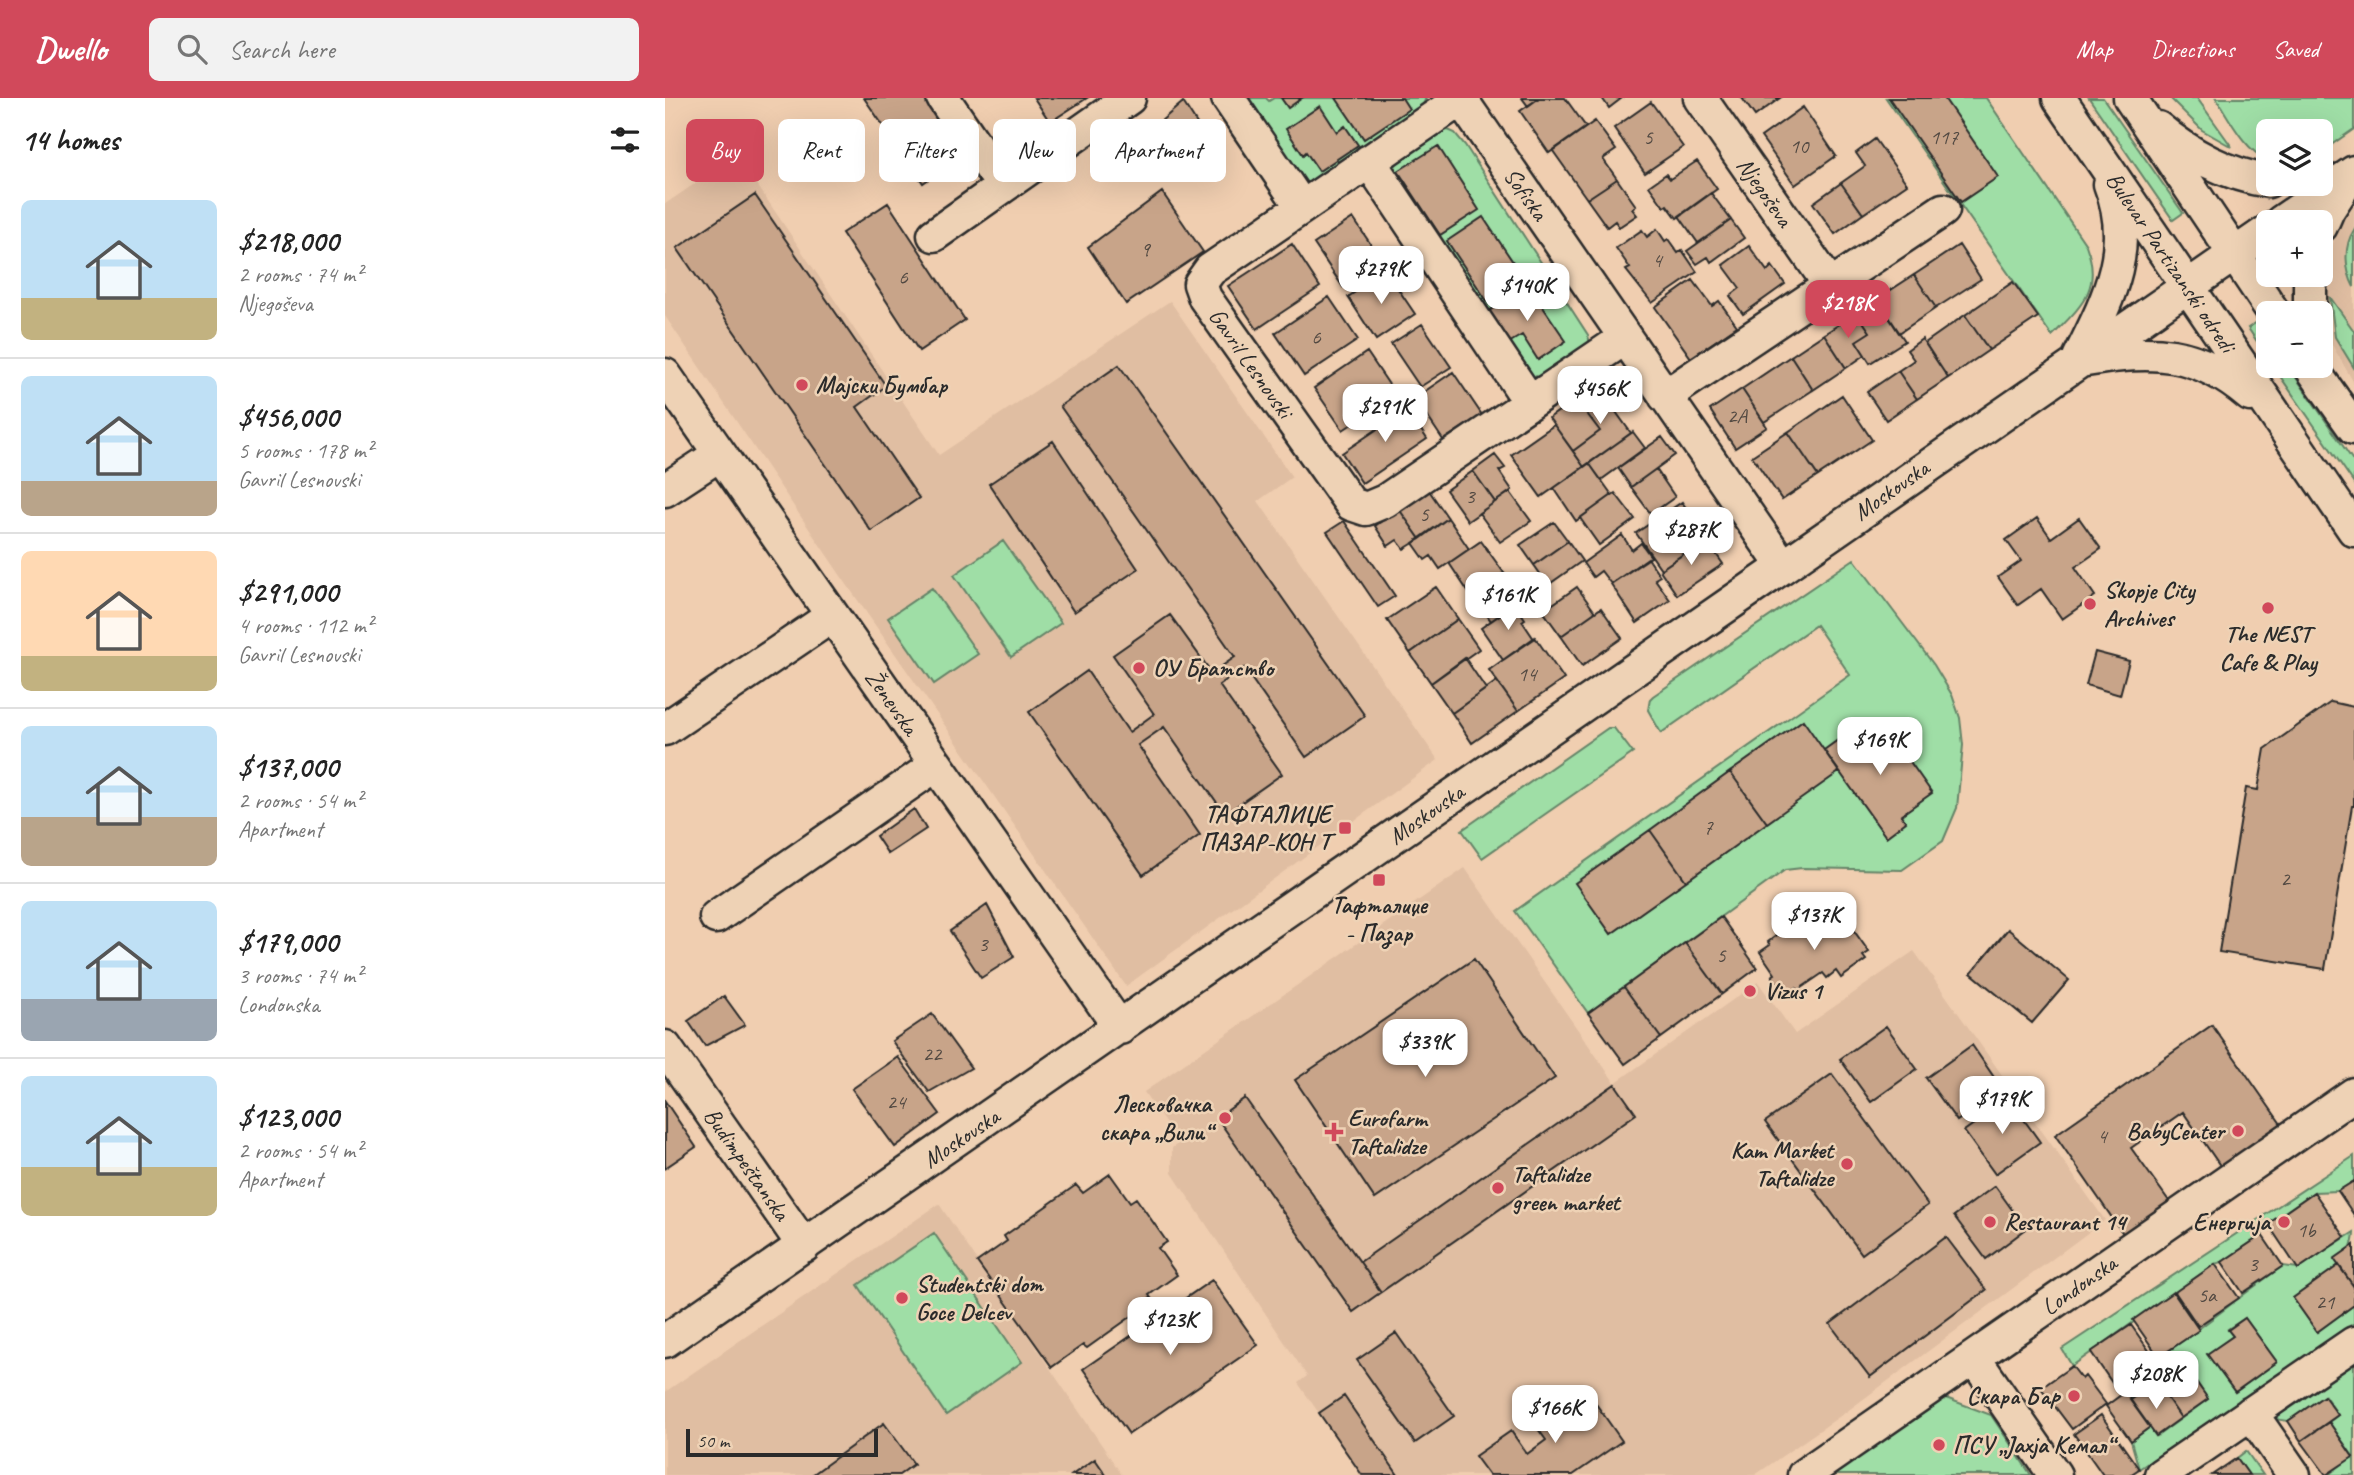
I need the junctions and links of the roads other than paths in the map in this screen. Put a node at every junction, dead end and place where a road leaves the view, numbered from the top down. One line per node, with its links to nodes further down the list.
1 (943, 98): 13 (street)
2 (1129, 98): 13 (street)
3 (1228, 98): 14 (street)
4 (1700, 98): 21 (street, Njegoševa)
5 (2059, 98): 8 (street, Bulevar Partizanski odredi)
6 (1460, 99): 9 (street, Gavril Lesnovski); 24 (street, Sofiska)
7 (2136, 106): 11 (street); 20 (street)
8 (2096, 151): 22 (street, Bulevar Partizanski odredi); 25 (street)
9 (1369, 161): 14 (street, Gavril Lesnovski); 31 (street)
10 (2353, 173): 12 (street); 16 (street); 17 (street)
11 (2256, 178)
12 (2333, 178)
13 (1003, 186): 18 (street)
14 (1302, 207): 31 (street, Gavril Lesnovski)
15 (1943, 210): 21 (street)
16 (2299, 210)
17 (2327, 210)
18 (934, 235)
19 (2256, 239): 20 (street, Moskovska)
20 (2234, 254): 22 (street, Moskovska); 23 (street)
21 (1831, 285): 30 (street)
22 (2187, 286): 25 (street, Moskovska); 32 (street, Bulevar Partizanski odredi)
23 (2266, 301)
24 (1625, 338): 30 (street, Sofiska); 31 (street, Gavril Lesnovski)
25 (2078, 361): 32 (street); 37 (street, Moskovska)
26 (665, 375): 34 (street, Ženevska)
27 (2318, 378): 29 (street)
28 (2324, 378): 29 (street)
29 (2330, 395): 33 (street)
30 (1665, 396): 37 (street, Sofiska)
31 (1529, 402)
32 (2283, 428): 36 (street, Bulevar Partizanski odredi)
33 (2354, 428)
34 (720, 454): 35 (street); 38 (street, Ženevska)
35 (665, 490)
36 (2354, 530)
37 (1783, 566): 42 (street, Moskovska)
38 (832, 615): 39 (street); 40 (street, Ženevska)
39 (665, 729)
40 (936, 765): 41 (street); 42 (street, Ženevska)
41 (716, 917)
42 (1120, 1028): 45 (street, Moskovska)
43 (665, 1047): 45 (street, Budimpeštanska)
44 (2354, 1094): 48 (street, Londonska)
45 (804, 1246): 46 (street, Moskovska)
46 (665, 1341)
47 (2354, 1343): 49 (street)
48 (1974, 1357): 50 (street, Londonska); 51 (street)
49 (2251, 1413): 52 (street); 53 (street)
50 (1804, 1475)
51 (2055, 1475)
52 (2161, 1475)
53 (2294, 1475)

